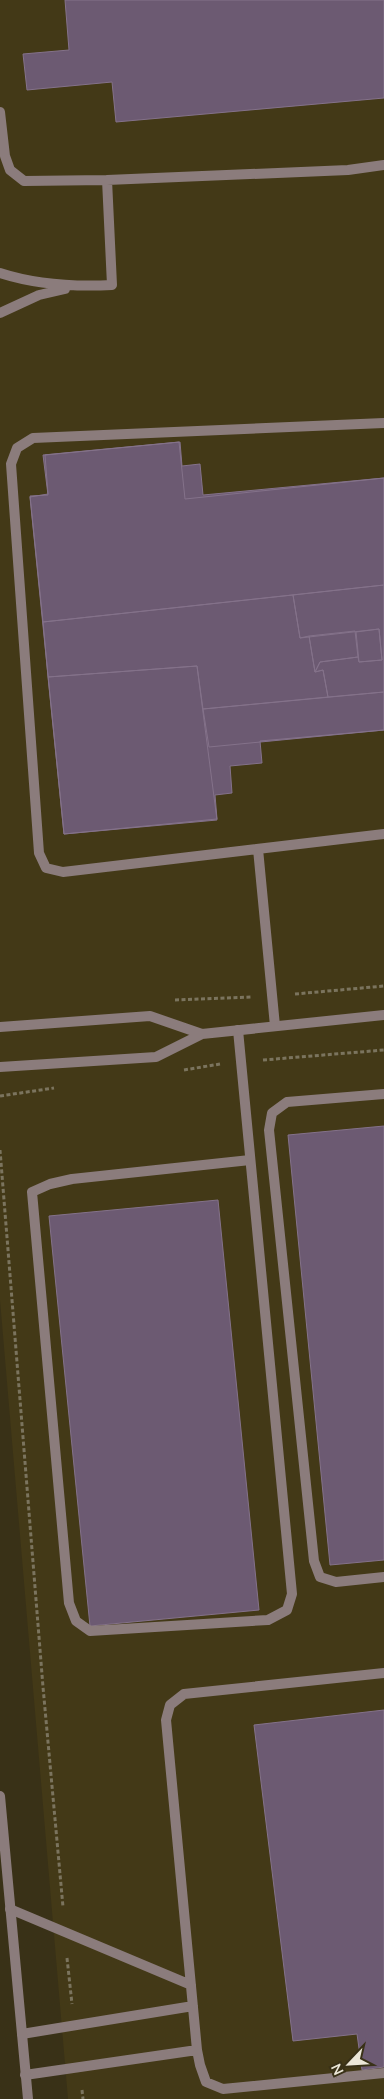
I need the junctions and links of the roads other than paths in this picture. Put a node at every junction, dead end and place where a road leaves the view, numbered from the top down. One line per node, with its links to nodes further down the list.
1 (0, 112): 3 (street)
2 (384, 166): 3 (street)
3 (107, 180): 5 (street)
4 (0, 273): 5 (street)
5 (74, 286): 6 (street)
6 (0, 313)
7 (384, 423): 9 (street)
8 (384, 834): 9 (street)
9 (258, 849): 11 (street)
10 (384, 1015): 11 (street)
11 (275, 1026): 13 (street)
12 (0, 1027): 14 (street)
13 (238, 1030): 14 (street); 17 (street)
14 (202, 1034): 15 (street)
15 (0, 1067)
16 (384, 1094): 18 (street)
17 (250, 1160): 17 (street)
18 (384, 1577)
19 (384, 1673): 22 (street)
20 (0, 1796): 21 (street)
21 (10, 1909): 22 (street); 24 (street)
22 (191, 1985): 23 (street)
23 (193, 2006): 24 (street); 25 (street)
24 (22, 2034): 27 (street)
25 (197, 2050): 26 (street); 27 (street)
26 (384, 2072)
27 (26, 2075): 28 (street)
28 (28, 2099)

